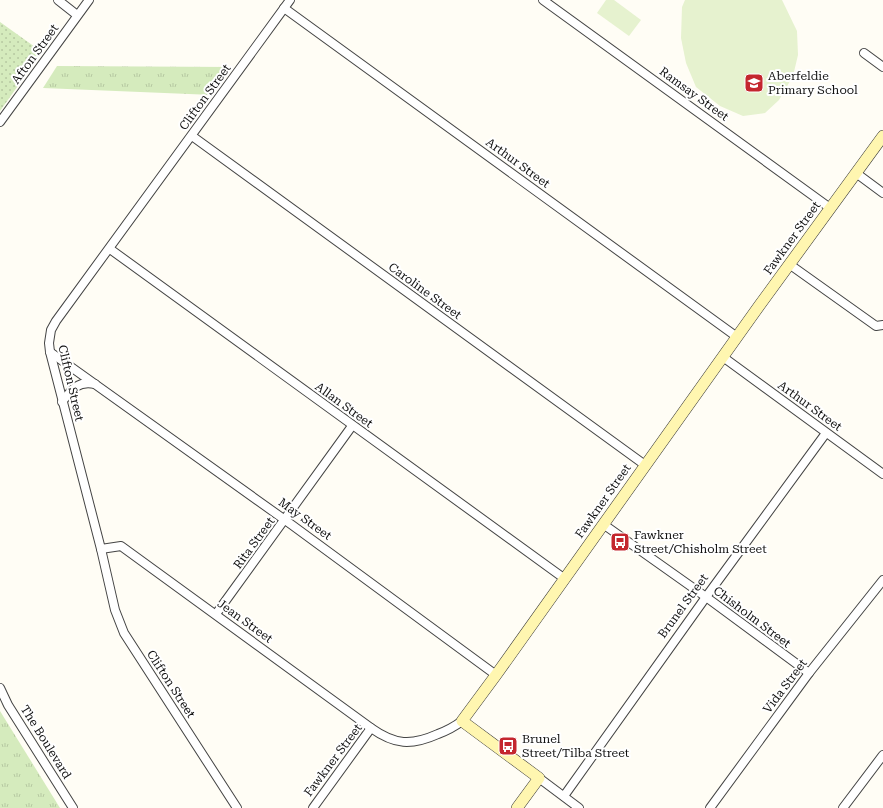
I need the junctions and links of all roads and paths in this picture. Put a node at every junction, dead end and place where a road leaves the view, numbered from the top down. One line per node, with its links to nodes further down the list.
1 (58, 0): 6 (street)
2 (89, 0): 6 (street, Afton Street)
3 (290, 0): 5 (street, Clifton Street)
4 (543, 0): 14 (street, Ramsay Street)
5 (284, 8): 10 (street, Clifton Street); 18 (street, Arthur Street)
6 (77, 15): 9 (street, Afton Street)
7 (864, 53): 8 (street)
8 (883, 67)
9 (0, 122)
10 (192, 136): 15 (street, Clifton Street); 25 (street, Caroline Street)
11 (883, 136): 12 (street, Fawkner Street)
12 (856, 173): 13 (street); 14 (street, Fawkner Street)
13 (883, 193)
14 (830, 208): 16 (street, Fawkner Street)
15 (110, 249): 19 (street, Clifton Street); 23 (street, Allan Street)
16 (789, 264): 17 (street); 18 (street, Fawkner Street)
17 (883, 325)
18 (737, 337): 20 (street, Fawkner Street)
19 (50, 352): 21 (street, May Street); 22 (street, Clifton Street)
20 (723, 357): 24 (street, Arthur Street); 25 (street, Fawkner Street)
21 (97, 384): 22 (street); 27 (street, May Street)
22 (62, 402): 29 (street, Clifton Street)
23 (352, 426): 27 (street, Rita Street); 30 (street, Allan Street)
24 (826, 433): 26 (street, Arthur Street); 32 (street, Brunel Street)
25 (645, 465): 28 (street, Fawkner Street)
26 (883, 474)
27 (285, 520): 33 (street, Rita Street); 35 (street, May Street)
28 (603, 524): 30 (street, Fawkner Street); 32 (street, Chisholm Street)
29 (101, 549): 33 (street, Jean Street); 43 (street, Clifton Street)
30 (565, 579): 35 (street, Fawkner Street)
31 (883, 580): 34 (street, Vida Street)
32 (706, 597): 34 (street, Chisholm Street); 41 (street, Brunel Street)
33 (216, 614): 38 (street, Jean Street)
34 (809, 673): 47 (street, Vida Street)
35 (496, 675): 37 (street, Fawkner Street)
36 (0, 688): 42 (street, The Boulevard)
37 (462, 721): 38 (street, Fawkner Street); 40 (street)
38 (371, 728): 44 (street, Fawkner Street)
39 (883, 755): 48 (street)
40 (539, 778): 41 (street); 45 (street)
41 (564, 796): 46 (street)
42 (73, 808)
43 (237, 808)
44 (313, 808)
45 (517, 808)
46 (579, 808)
47 (710, 808)
48 (843, 808)

